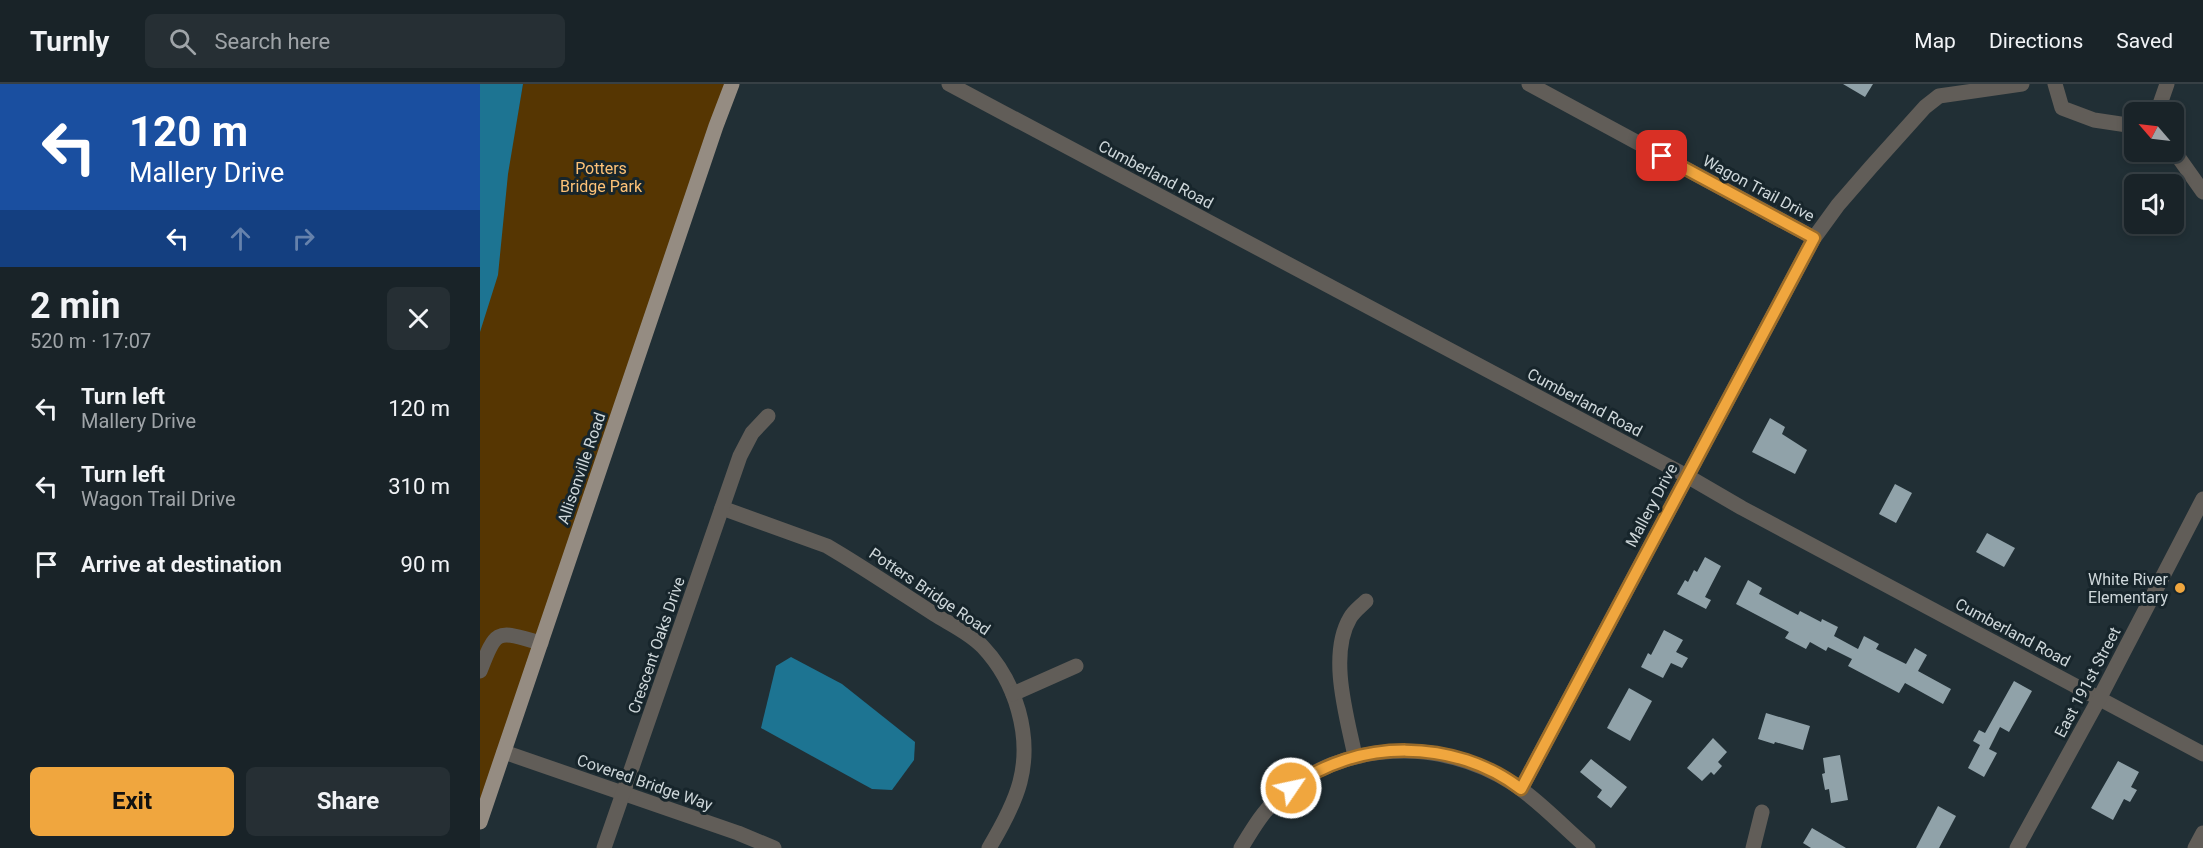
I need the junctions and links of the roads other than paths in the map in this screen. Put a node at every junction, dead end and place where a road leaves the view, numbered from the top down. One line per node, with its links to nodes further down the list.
1 (724, 84): 11 (main road, Allisonville Road)
2 (732, 84): 11 (main road, Allisonville Road)
3 (949, 84): 16 (street, Cumberland Road)
4 (1529, 84): 14 (street, Wagon Trail Drive)
5 (2022, 84): 8 (street, Mallery Drive)
6 (2055, 84): 10 (street)
7 (2167, 84): 9 (street)
8 (1990, 86): 14 (street, Mallery Drive)
9 (2161, 102)
10 (2124, 124)
11 (716, 126): 21 (main road, Allisonville Road)
12 (2182, 162): 13 (street)
13 (2203, 192)
14 (1814, 238): 16 (street, Mallery Drive)
15 (768, 416): 18 (street, Crescent Oaks Drive)
16 (1687, 476): 25 (street, Cumberland Road); 29 (street, Mallery Drive)
17 (2203, 499): 19 (street, East 191st Street)
18 (722, 508): 24 (street, Potters Bridge Road); 30 (street, Crescent Oaks Drive)
19 (2197, 527): 25 (street, East 191st Street)
20 (1366, 602): 28 (street)
21 (541, 643): 23 (street); 26 (main road, Allisonville Road)
22 (1076, 666): 24 (street)
23 (480, 671)
24 (1013, 694): 36 (street, Potters Bridge Road)
25 (2099, 699): 27 (street, Cumberland Road); 40 (street, East 191st Street)
26 (504, 752): 30 (street, Covered Bridge Way); 32 (main road, Allisonville Road)
27 (2203, 754)
28 (1355, 756): 29 (street); 37 (street)
29 (1521, 789): 38 (street)
30 (624, 794): 34 (street, Crescent Oaks Drive); 35 (street, Covered Bridge Way)
31 (1762, 812): 39 (street)
32 (480, 822)
33 (2203, 833): 41 (street)
34 (604, 848)
35 (774, 848)
36 (989, 848)
37 (1241, 848)
38 (1588, 848)
39 (1753, 848)
40 (2017, 848)
41 (2195, 848)

